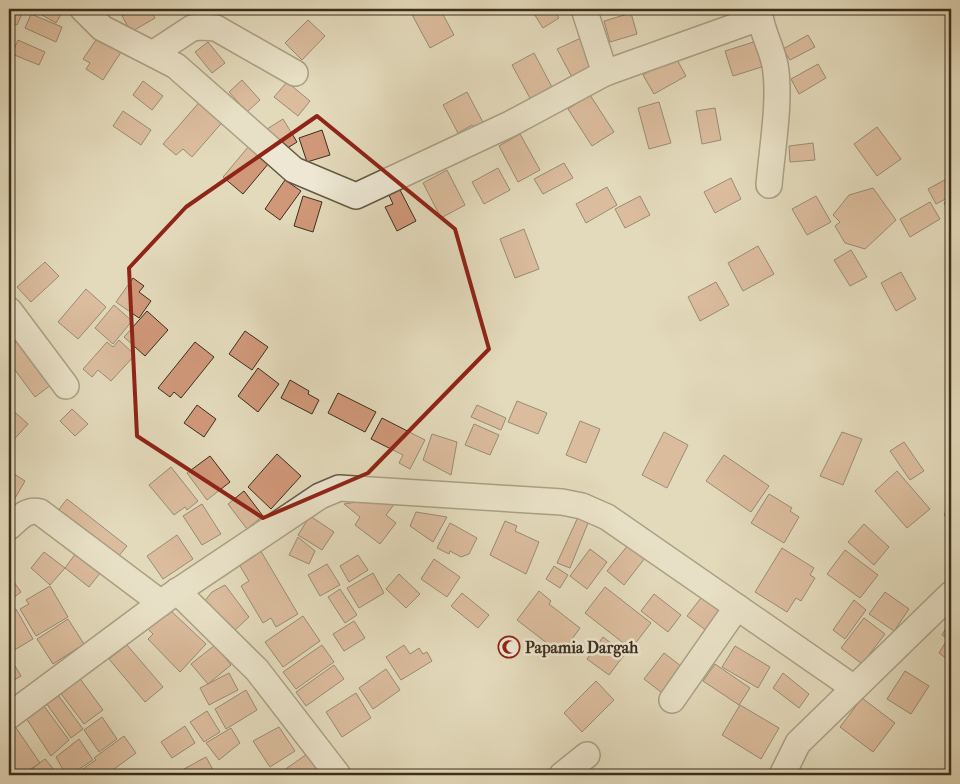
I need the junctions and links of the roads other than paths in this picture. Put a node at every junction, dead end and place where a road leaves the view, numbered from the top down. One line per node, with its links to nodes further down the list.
1 (83, 9): 5 (street)
2 (584, 9): 6 (street)
3 (759, 13): 6 (street); 8 (street)
4 (210, 19): 5 (street); 7 (street)
5 (154, 53): 6 (street)
6 (605, 72)
7 (295, 73)
8 (769, 185)
9 (9, 310): 10 (street)
10 (66, 386)
11 (13, 518): 13 (street)
12 (951, 594): 15 (street)
13 (169, 597): 14 (street); 17 (street); 19 (street)
14 (737, 607): 15 (street); 16 (street)
15 (854, 688): 21 (street)
16 (672, 700)
17 (9, 716)
18 (587, 755): 20 (street)
19 (338, 775)
20 (562, 775)
21 (782, 775)

